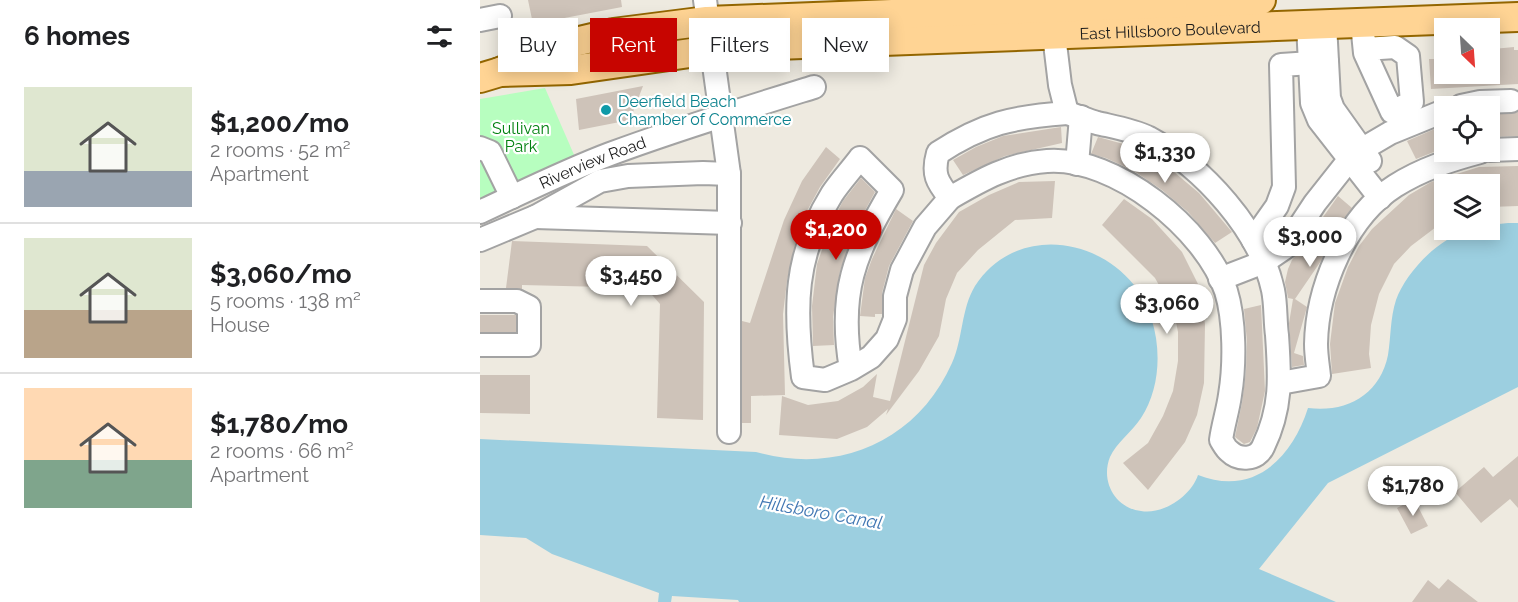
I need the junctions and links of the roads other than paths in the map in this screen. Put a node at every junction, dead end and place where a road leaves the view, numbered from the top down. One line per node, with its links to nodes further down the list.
1 (1252, 0): 2 (main road, East Hillsboro Boulevard); 6 (main road, East Hillsboro Boulevard)
2 (1261, 0)
3 (1081, 3): 4 (main road, East Hillsboro Boulevard); 6 (main road, East Hillsboro Boulevard)
4 (1033, 4): 5 (main road, East Hillsboro Boulevard); 12 (main road)
5 (984, 5): 7 (main road, East Hillsboro Boulevard)
6 (1131, 5): 11 (main road)
7 (874, 7): 8 (main road, East Hillsboro Boulevard)
8 (706, 11): 17 (main road, East Hillsboro Boulevard)
9 (1518, 17): 10 (main road, East Hillsboro Boulevard)
10 (1316, 25): 11 (main road, East Hillsboro Boulevard); 15 (street)
11 (1054, 35): 12 (main road, East Hillsboro Boulevard); 21 (street)
12 (908, 40): 13 (main road, East Hillsboro Boulevard)
13 (790, 44)
14 (689, 53): 17 (main road, East Hillsboro Boulevard)
15 (1318, 62): 27 (street); 38 (street)
16 (714, 72): 23 (street)
17 (490, 75)
18 (814, 87): 23 (street, Riverview Road)
19 (1500, 101): 20 (street)
20 (1511, 101)
21 (1074, 115): 29 (street); 33 (street); 38 (street)
22 (1434, 115): 27 (street)
23 (721, 116): 30 (street); 32 (street, Riverview Road)
24 (480, 148): 32 (street)
25 (1518, 149): 26 (street)
26 (1500, 150)
27 (1355, 155): 31 (street); 39 (street)
28 (1444, 162): 31 (street)
29 (1077, 164): 33 (street); 40 (street)
30 (729, 174): 35 (street); 36 (street)
31 (1385, 193): 44 (street)
32 (512, 197): 34 (street, Riverview Road)
33 (950, 198): 43 (street)
34 (480, 212)
35 (535, 217): 36 (street); 37 (street)
36 (730, 223): 45 (street)
37 (480, 240)
38 (1252, 240): 39 (street)
39 (1264, 262): 40 (street); 44 (street)
40 (1220, 279): 44 (street)
41 (480, 301): 42 (street)
42 (480, 345)
43 (851, 369): 43 (street)
44 (1280, 383)
45 (729, 432)

